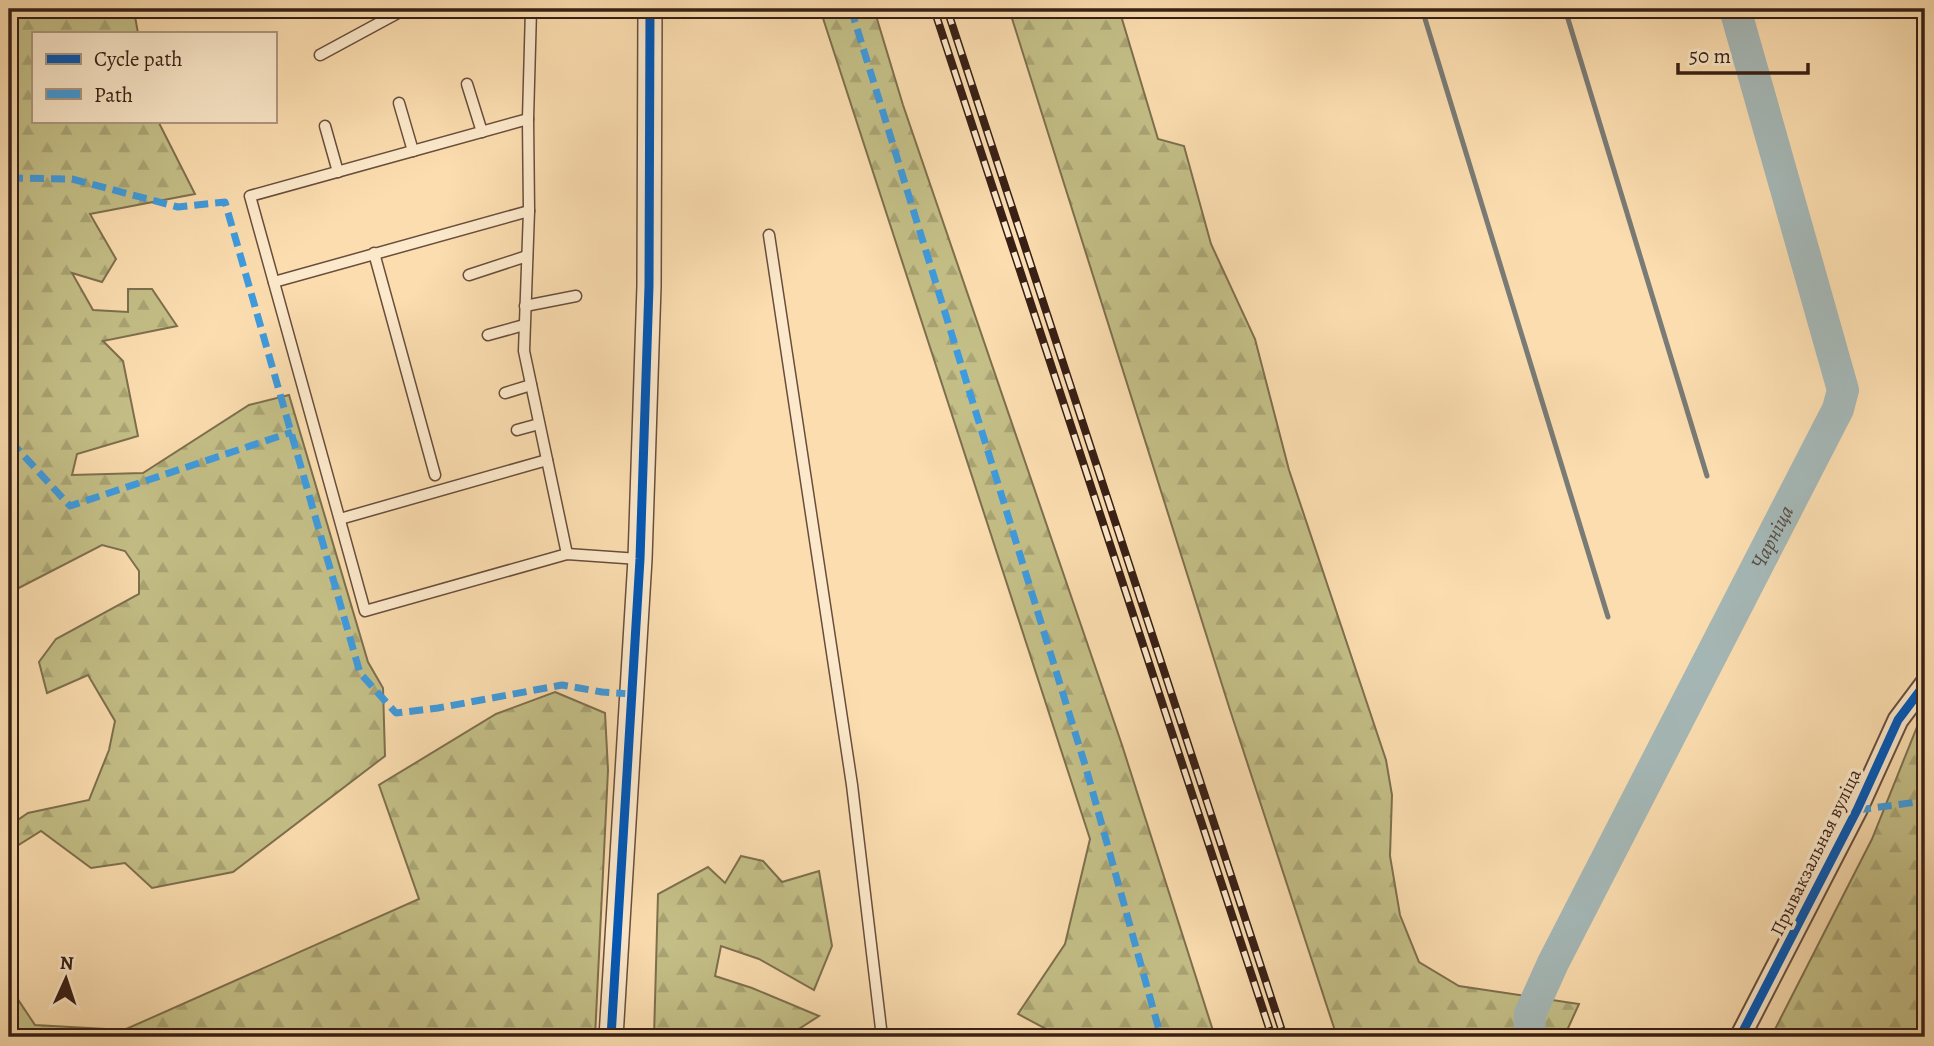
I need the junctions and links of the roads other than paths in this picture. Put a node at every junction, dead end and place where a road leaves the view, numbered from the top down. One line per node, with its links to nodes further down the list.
1 (405, 9): 4 (lane)
2 (531, 9): 7 (lane)
3 (650, 9): 30 (street)
4 (320, 55)
5 (467, 84): 9 (lane)
6 (399, 103): 10 (lane)
7 (528, 119): 9 (lane); 12 (lane)
8 (325, 126): 11 (lane)
9 (482, 132): 10 (lane)
10 (413, 151): 11 (lane)
11 (338, 172): 17 (lane)
12 (529, 211): 14 (lane); 15 (lane)
13 (769, 235): 33 (lane)
14 (374, 253): 17 (lane); 27 (lane)
15 (527, 256): 16 (lane); 19 (lane)
16 (469, 275)
17 (274, 282): 28 (lane)
18 (576, 296): 19 (lane)
19 (525, 306): 20 (lane)
20 (524, 325): 21 (lane); 22 (lane)
21 (488, 335)
22 (531, 386): 23 (lane); 24 (lane)
23 (505, 393)
24 (539, 424): 25 (lane); 26 (lane)
25 (517, 430)
26 (547, 460): 28 (lane); 29 (lane)
27 (435, 475)
28 (340, 519): 29 (lane)
29 (567, 554): 30 (lane)
30 (640, 559): 32 (street)
31 (1925, 684): 34 (street, Прывакзальная вуліца)
32 (611, 1037)
33 (882, 1037)
34 (1740, 1037)

